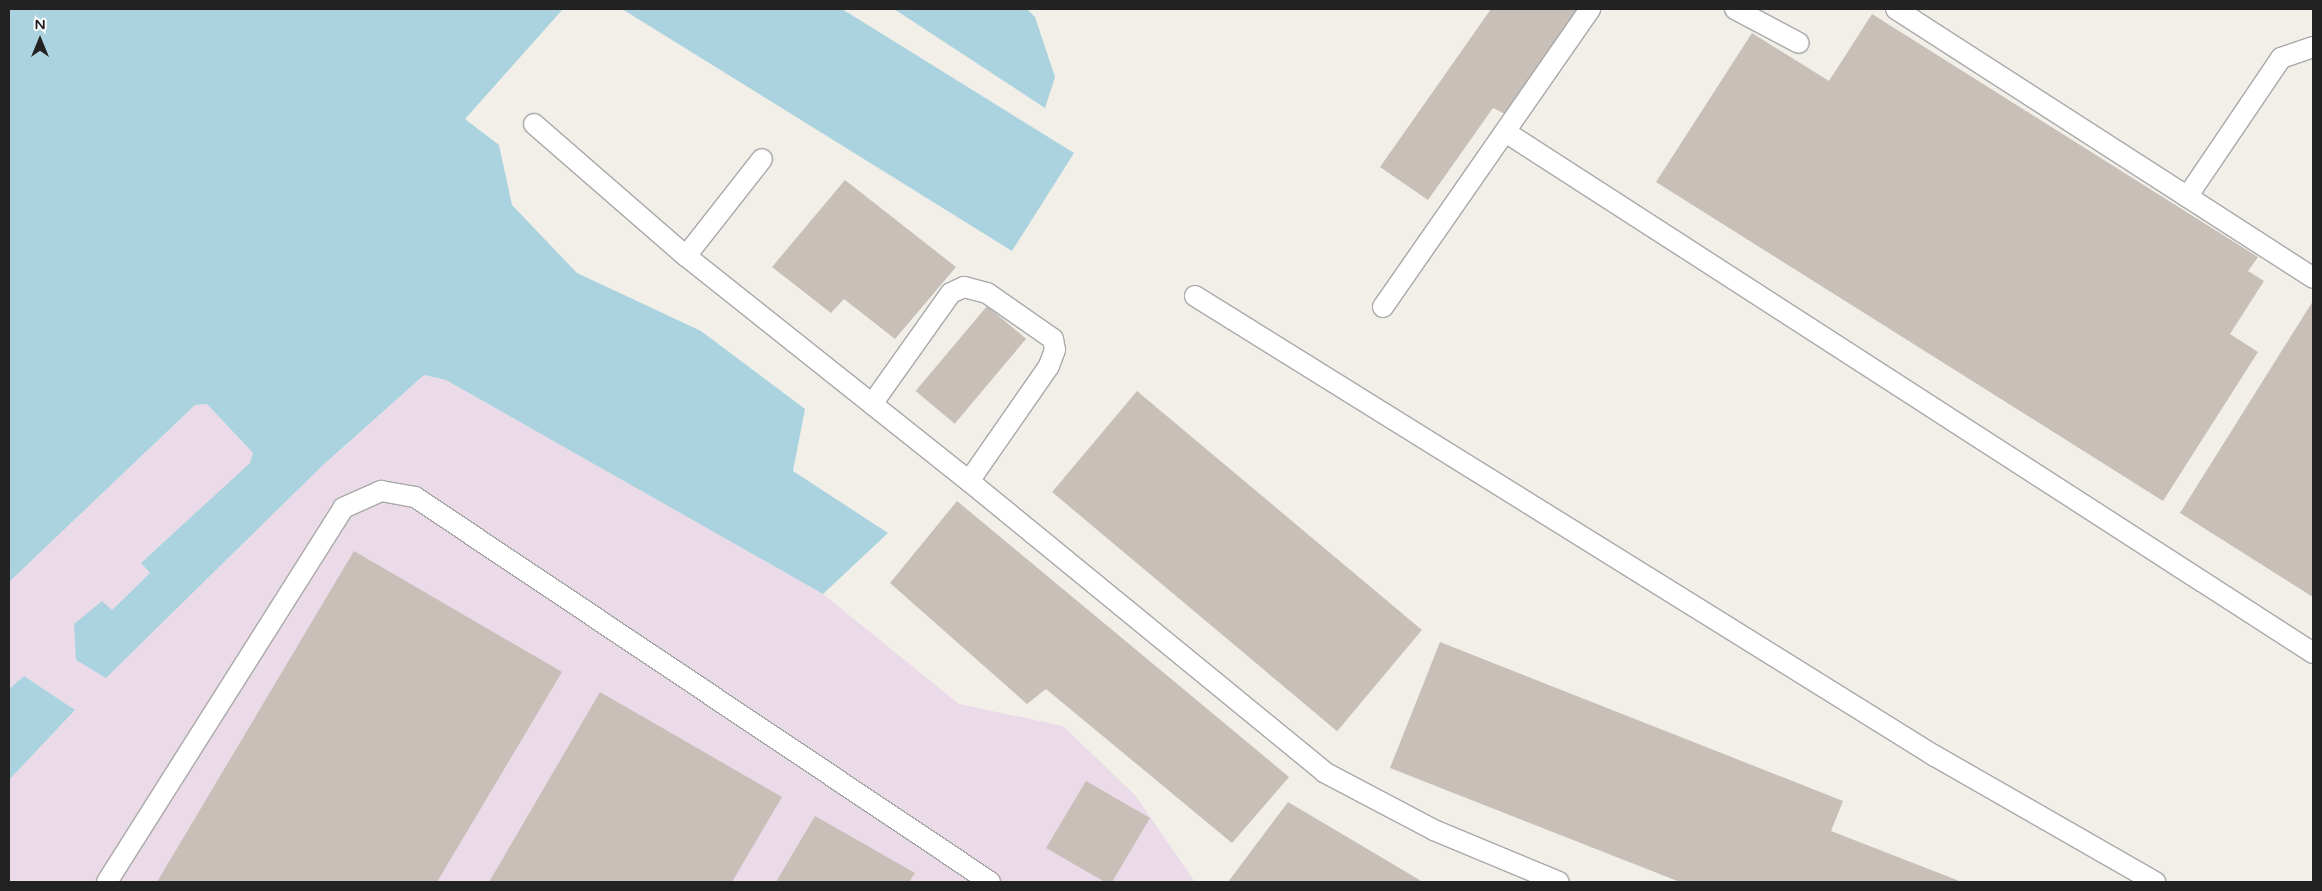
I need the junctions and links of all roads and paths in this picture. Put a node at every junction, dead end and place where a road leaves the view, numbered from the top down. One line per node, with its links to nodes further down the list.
1 (1590, 9): 7 (lane)
2 (1735, 9): 4 (lane)
3 (1896, 9): 9 (lane)
4 (1799, 43)
5 (2313, 47): 9 (lane)
6 (534, 124): 10 (lane)
7 (1507, 133): 13 (lane); 16 (lane)
8 (762, 160): 10 (lane)
9 (2187, 196): 11 (lane)
10 (686, 256): 14 (lane)
11 (2313, 278)
12 (1195, 296): 20 (lane)
13 (1383, 307)
14 (872, 404): 15 (lane); 15 (lane)
15 (969, 481): 19 (lane)
16 (2313, 652)
17 (107, 882): 18 (lane)
18 (990, 882)
19 (1559, 882)
20 (2155, 882)

